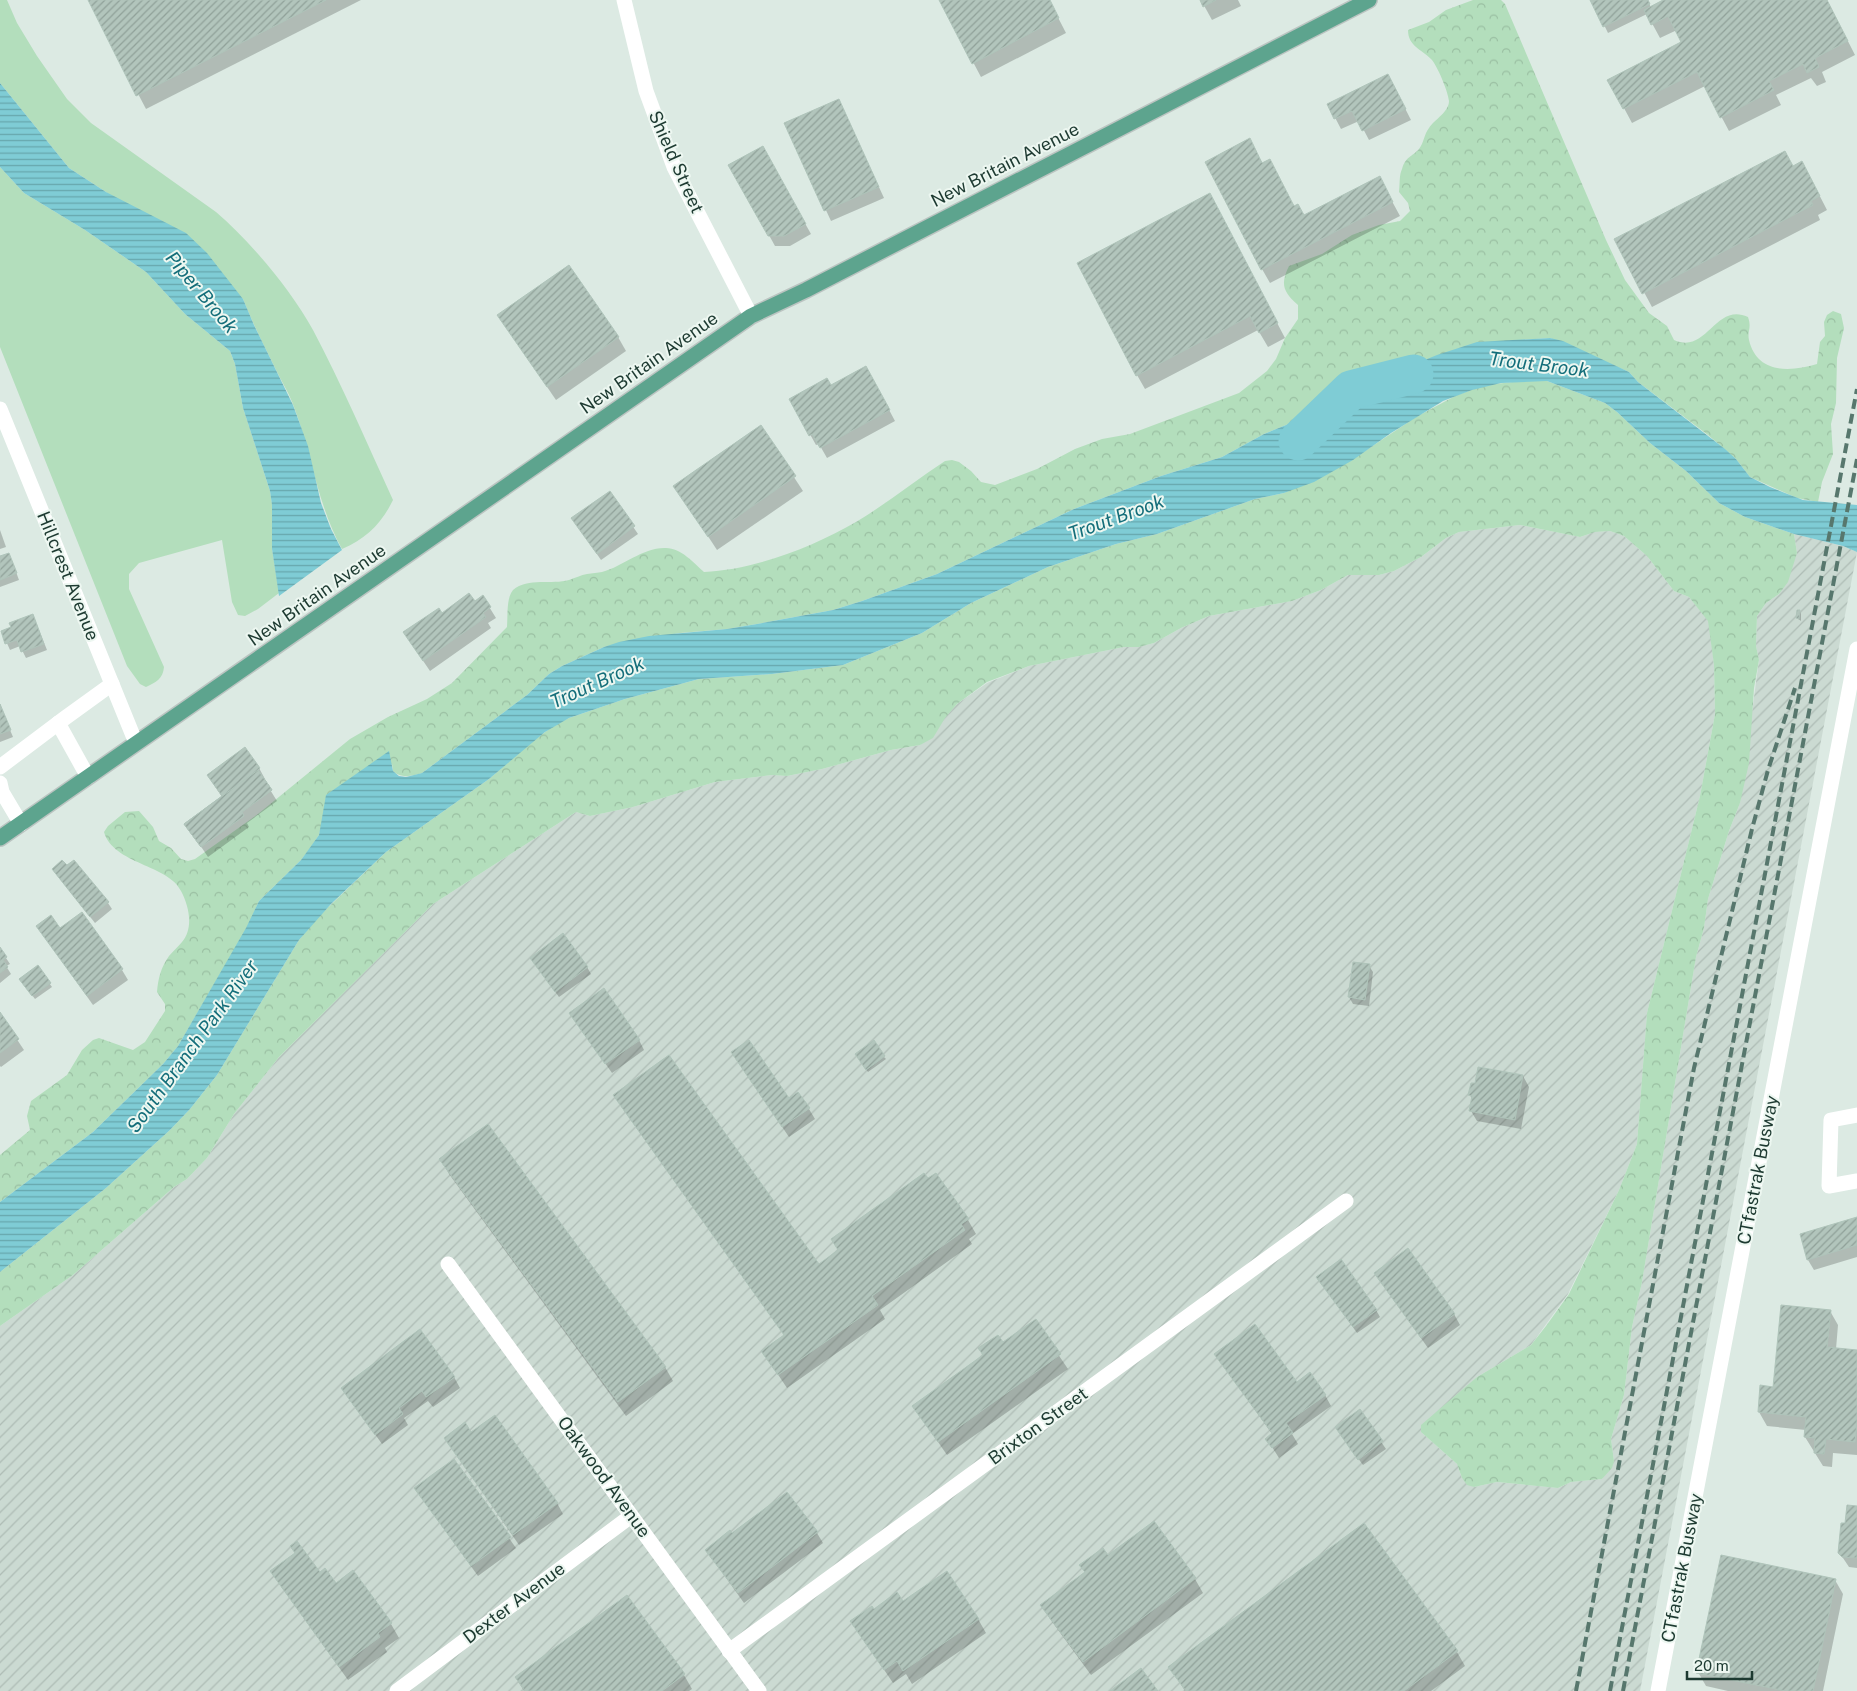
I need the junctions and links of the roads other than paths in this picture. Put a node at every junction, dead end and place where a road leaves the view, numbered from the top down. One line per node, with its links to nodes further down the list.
1 (624, 0): 3 (street, Shield Street)
2 (1368, 0): 3 (main road, New Britain Avenue)
3 (751, 316): 8 (main road, New Britain Avenue)
4 (0, 409): 6 (street, Hillcrest Avenue)
5 (1857, 649): 22 (street, CTfastrak Busway)
6 (112, 684): 7 (street); 8 (street, Hillcrest Avenue)
7 (58, 723): 9 (street); 10 (street)
8 (136, 743): 10 (main road, New Britain Avenue)
9 (0, 767)
10 (88, 777): 12 (main road, New Britain Avenue)
11 (0, 783): 12 (street)
12 (21, 824): 13 (main road, New Britain Avenue)
13 (0, 838)
14 (1857, 1114): 15 (street)
15 (1857, 1180)
16 (1346, 1201): 19 (street, Brixton Street)
17 (448, 1264): 18 (street, Oakwood Avenue)
18 (631, 1516): 19 (street, Oakwood Avenue); 20 (street, Dexter Avenue)
19 (729, 1651): 21 (street, Oakwood Avenue)
20 (397, 1691)
21 (759, 1691)
22 (1658, 1691)

